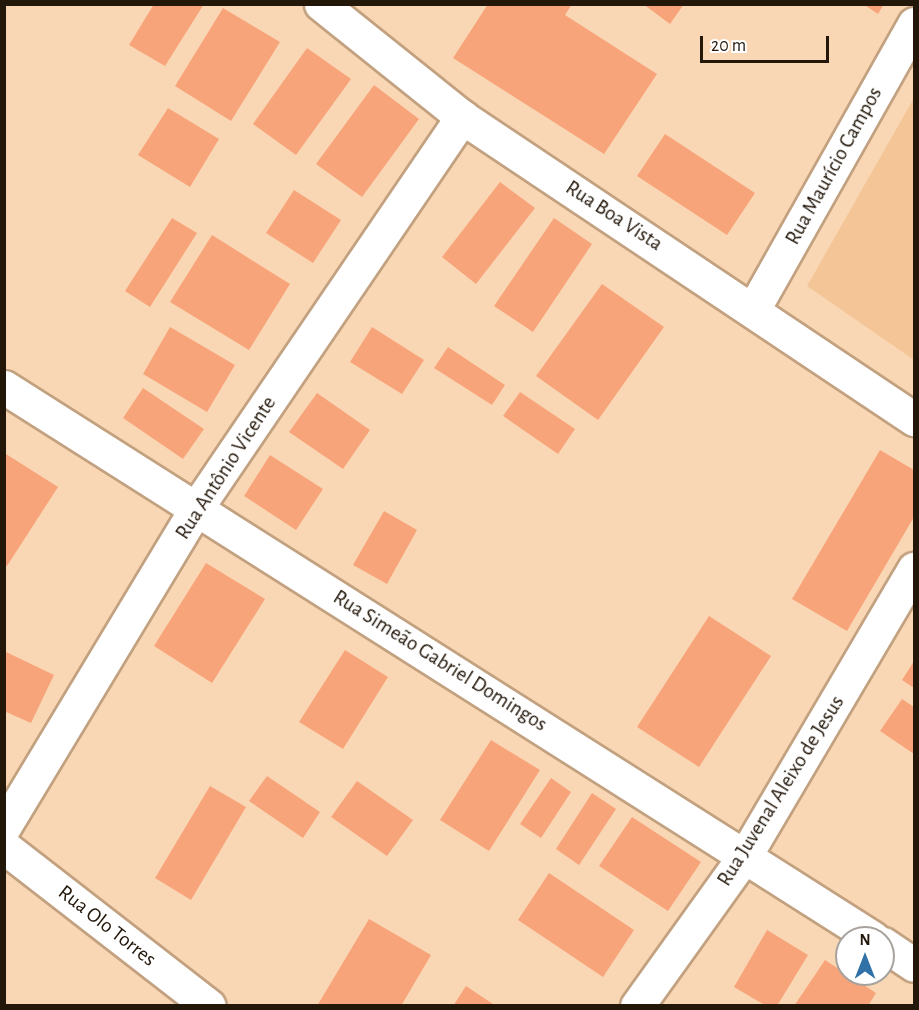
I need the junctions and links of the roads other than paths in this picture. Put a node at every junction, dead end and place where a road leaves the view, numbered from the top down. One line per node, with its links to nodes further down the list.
1 (321, 4): 3 (street, Rua Boa Vista)
2 (915, 24): 4 (street, Rua Maurício Campos)
3 (462, 117): 4 (street, Rua Boa Vista); 7 (street, Rua Antônio Vicente)
4 (754, 308): 6 (street, Rua Boa Vista)
5 (4, 387): 7 (street, Rua Simeão Gabriel Domingos)
6 (915, 419)
7 (197, 507): 9 (street, Rua Antônio Vicente); 11 (street, Rua Simeão Gabriel Domingos)
8 (915, 569): 11 (street, Rua Juvenal Aleixo de Jesus)
9 (4, 827)
10 (4, 846): 15 (street, Rua Olo Torres)
11 (746, 854): 12 (street, Rua Simeão Gabriel Domingos); 16 (street, Rua Juvenal Aleixo de Jesus)
12 (855, 926)
13 (895, 952): 14 (street)
14 (915, 965)
15 (209, 1005)
16 (637, 1005)

